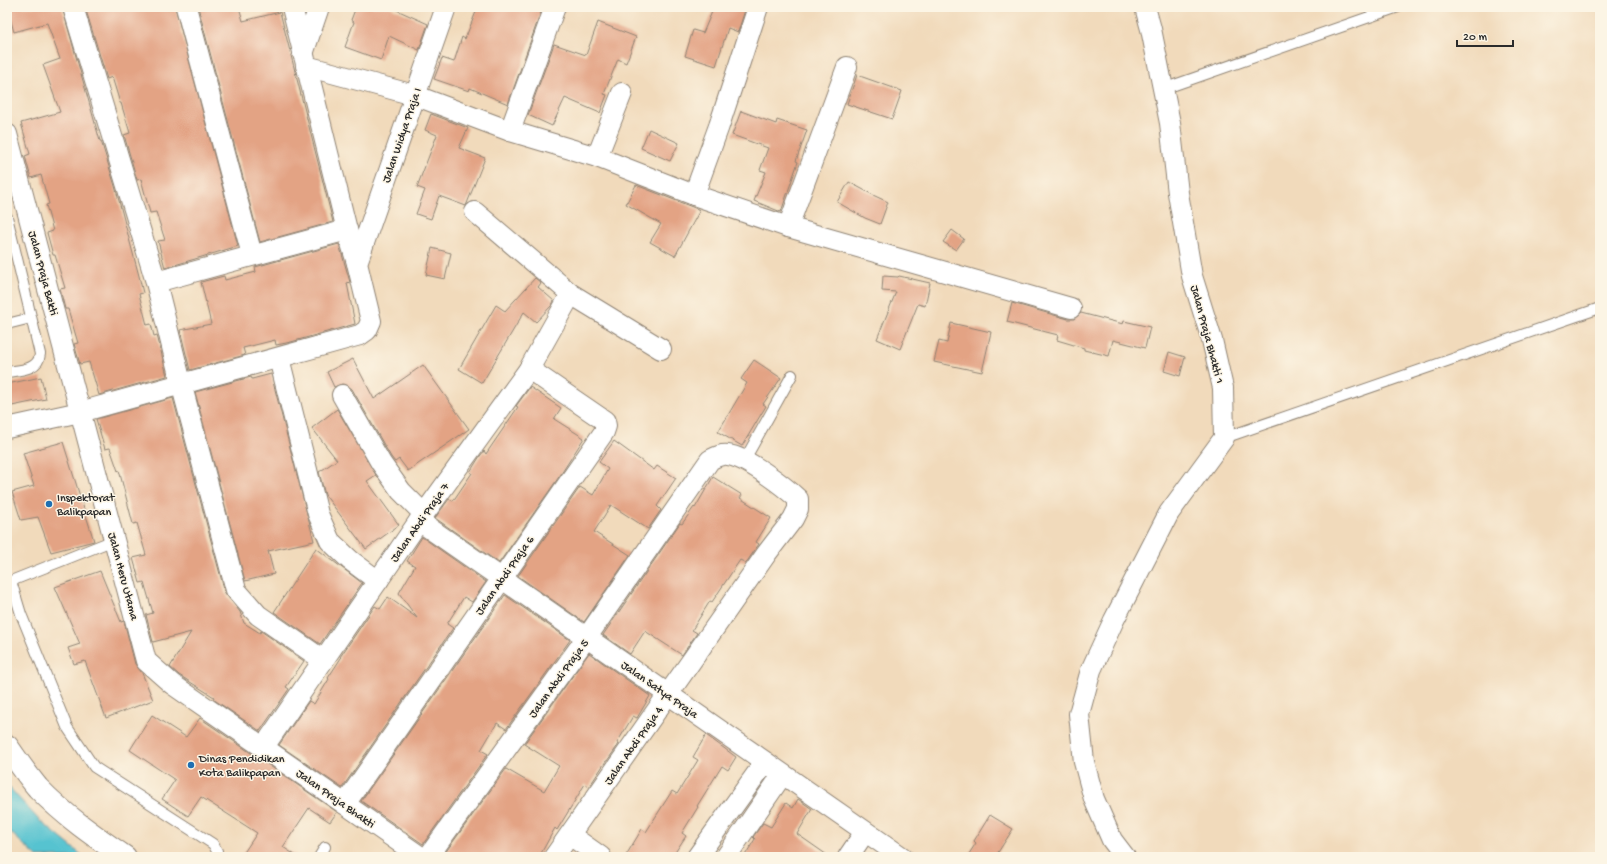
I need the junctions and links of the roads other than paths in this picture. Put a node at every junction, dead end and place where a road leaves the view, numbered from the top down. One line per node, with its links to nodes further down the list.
1 (73, 7): 25 (street)
2 (186, 7): 23 (street)
3 (292, 7): 10 (street)
4 (318, 7): 10 (street)
5 (446, 7): 14 (street, Jalan Widya Praja I)
6 (555, 7): 15 (street)
7 (758, 7): 18 (street)
8 (1145, 7): 12 (street, Jalan Praja Bhakti 1)
9 (1398, 7): 12 (lane)
10 (305, 60): 14 (street); 22 (street)
11 (847, 67): 21 (street)
12 (1163, 89): 40 (street, Jalan Praja Bhakti 1)
13 (622, 93): 17 (street)
14 (414, 95): 15 (street); 24 (street, Jalan Widya Praja I)
15 (510, 131): 17 (street)
16 (7, 134): 38 (street, Jalan Praja Bakti)
17 (597, 157): 18 (street)
18 (694, 195): 21 (street)
19 (475, 212): 26 (street)
20 (7, 217): 29 (lane)
21 (788, 227): 27 (street)
22 (347, 230): 23 (street); 24 (street)
23 (252, 255): 25 (street)
24 (357, 263): 32 (street)
25 (156, 282): 36 (street)
26 (571, 294): 31 (street); 33 (street, Jalan Abdi Praja 7)
27 (1071, 308)
28 (1600, 308): 40 (lane)
29 (31, 318): 30 (lane); 34 (lane)
30 (7, 324)
31 (661, 349)
32 (279, 358): 36 (street); 46 (street)
33 (529, 369): 42 (street, Jalan Abdi Praja 7); 44 (street, Jalan Abdi Praja 6)
34 (7, 372)
35 (792, 375): 41 (lane)
36 (181, 383): 38 (street); 48 (street)
37 (342, 395): 42 (street, Jalan Satya Praja)
38 (80, 412): 39 (street); 43 (street, Jalan Heru Utama)
39 (7, 428)
40 (1224, 438): 70 (street)
41 (744, 461): 47 (street, Jalan Abdi Praja 5); 50 (street, Jalan Abdi Praja 4)
42 (422, 517): 44 (street, Jalan Satya Praja); 46 (street, Jalan Abdi Praja 7)
43 (114, 540): 45 (lane); 49 (street, Jalan Heru Utama)
44 (502, 578): 47 (street, Jalan Satya Praja); 55 (street, Jalan Abdi Praja 6)
45 (9, 581): 60 (lane)
46 (378, 581): 48 (street, Jalan Abdi Praja 7)
47 (587, 637): 50 (street, Jalan Satya Praja); 63 (street, Jalan Abdi Praja 5)
48 (323, 660): 52 (street, Jalan Abdi Praja 7)
49 (172, 684): 52 (street, Jalan Praja Bhakti)
50 (668, 695): 53 (street, Jalan Satya Praja); 57 (street, Jalan Abdi Praja 4)
51 (7, 746): 59 (street)
52 (263, 748): 55 (street, Jalan Praja Bhakti)
53 (765, 762): 54 (street, Jalan Satya Praja); 66 (street)
54 (782, 774): 56 (street, Jalan Satya Praja); 67 (street)
55 (345, 804): 62 (street, Jalan Praja Bhakti)
56 (864, 832): 68 (street); 69 (street, Jalan Satya Praja)
57 (570, 836): 64 (street, Jalan Abdi Praja 4); 65 (street)
58 (325, 847): 61 (lane)
59 (125, 857)
60 (217, 857)
61 (319, 857)
62 (421, 857)
63 (428, 857)
64 (554, 857)
65 (601, 857)
66 (697, 857)
67 (726, 857)
68 (848, 857)
69 (902, 857)
70 (1126, 857)

